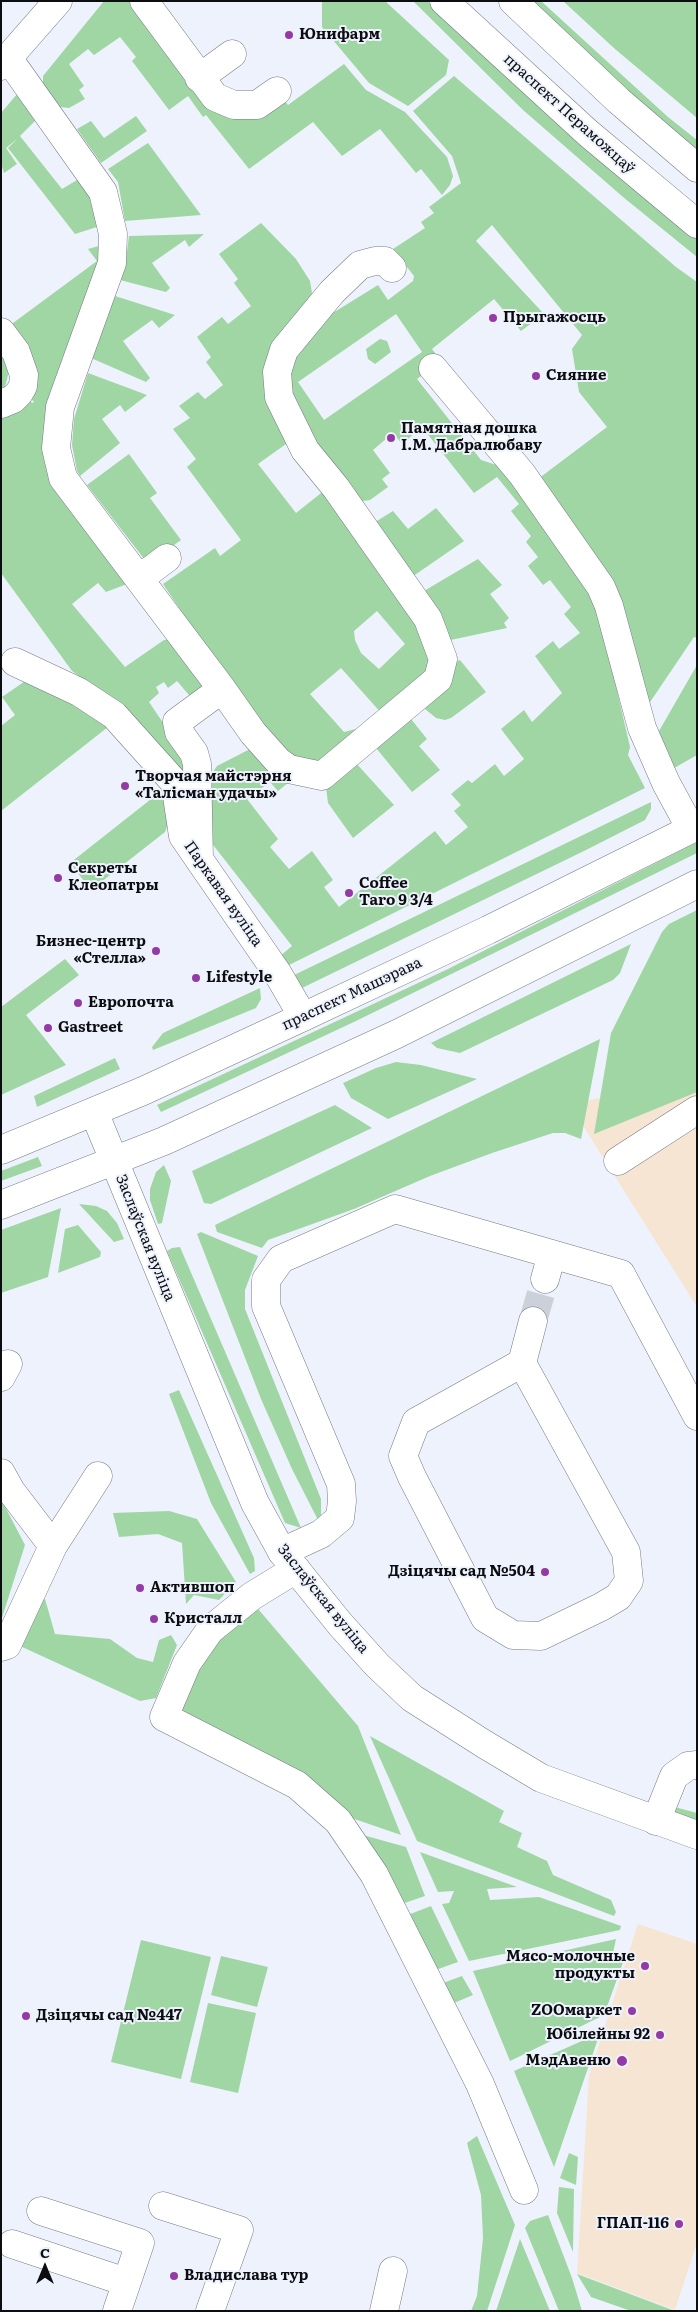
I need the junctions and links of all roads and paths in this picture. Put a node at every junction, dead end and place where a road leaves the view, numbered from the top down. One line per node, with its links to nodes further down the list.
1 (58, 1): 6 (main road)
2 (144, 1): 7 (main road)
3 (444, 1): 10 (main road, праспект Пераможцаў)
4 (513, 1): 9 (main road)
5 (232, 54): 7 (main road)
6 (5, 62): 16 (main road)
7 (199, 78): 8 (main road)
8 (277, 91)
9 (697, 168)
10 (697, 224)
11 (392, 268): 18 (main road)
12 (1, 332): 14 (main road)
13 (434, 368): 19 (main road)
14 (1, 404)
15 (167, 558): 16 (main road)
16 (139, 579): 18 (main road)
17 (15, 662): 20 (main road, Паркавая вуліца)
18 (222, 689): 20 (main road)
19 (694, 827): 22 (main road, праспект Машэрава)
20 (199, 860): 22 (main road, Паркавая вуліца)
21 (697, 884): 26 (main road)
22 (303, 1017): 24 (main road, праспект Машэрава)
23 (697, 1110): 27 (main road)
24 (94, 1112): 25 (main road, праспект Машэрава); 26 (main road, Заслаўская вуліца)
25 (1, 1150)
26 (114, 1161): 28 (main road); 35 (main road, Заслаўская вуліца)
27 (618, 1161)
28 (1, 1205)
29 (533, 1321): 30 (main road)
30 (522, 1363): 30 (main road)
31 (697, 1416): 35 (main road)
32 (1, 1473): 34 (main road)
33 (98, 1476): 34 (main road)
34 (53, 1546): 36 (main road)
35 (289, 1560): 38 (main road, Заслаўская вуліца); 40 (main road)
36 (1, 1647)
37 (697, 1765): 38 (main road)
38 (656, 1821): 39 (main road, Заслаўская вуліца)
39 (697, 1835)
40 (524, 2190)
41 (163, 2206): 47 (main road)
42 (41, 2211): 45 (main road)
43 (12, 2244): 45 (main road)
44 (393, 2270): 48 (main road)
45 (126, 2282): 46 (main road)
46 (117, 2311)
47 (210, 2311)
48 (384, 2311)

